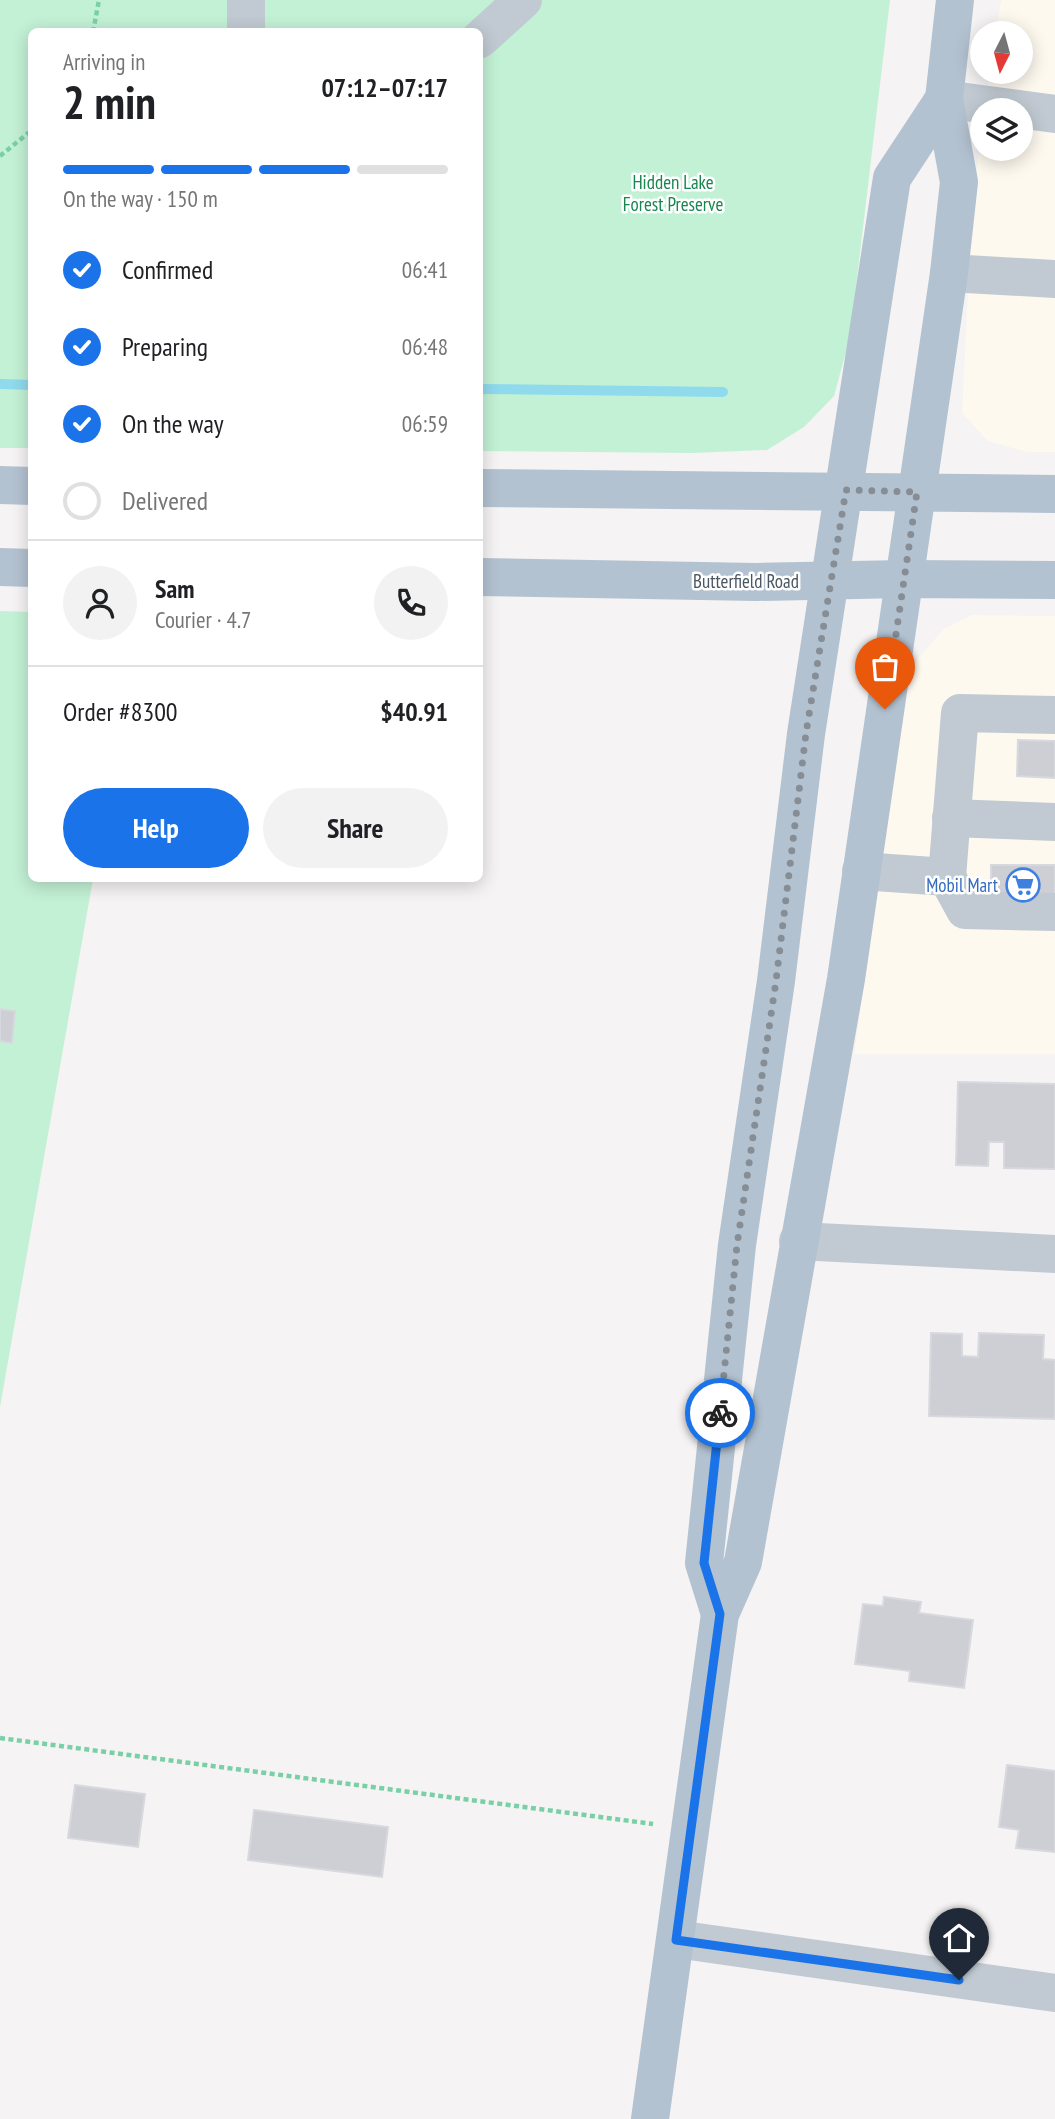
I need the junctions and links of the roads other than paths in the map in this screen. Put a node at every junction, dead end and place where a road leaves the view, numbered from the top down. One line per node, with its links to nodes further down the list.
1 (246, 0): 4 (street)
2 (523, 0): 5 (street)
3 (955, 0): 6 (main road)
4 (246, 28)
5 (483, 37)
6 (944, 99): 7 (street); 8 (main road); 13 (main road)
7 (1055, 114)
8 (948, 273): 9 (street); 14 (main road)
9 (1055, 279)
10 (0, 485): 11 (main road)
11 (28, 486)
12 (483, 488): 13 (main road)
13 (846, 490): 14 (main road); 20 (main road)
14 (917, 492): 15 (main road); 19 (main road)
15 (1055, 494)
16 (0, 567): 17 (main road)
17 (28, 568)
18 (483, 577): 20 (main road, Butterfield Road)
19 (904, 579): 20 (main road, Butterfield Road); 21 (main road, Butterfield Road); 25 (main road)
20 (831, 580): 30 (main road)
21 (1055, 580)
22 (1055, 716): 23 (street)
23 (951, 818): 24 (street); 26 (street)
24 (1055, 822)
25 (862, 871): 26 (street); 28 (main road)
26 (947, 877): 27 (street)
27 (1055, 912)
28 (798, 1241): 29 (street); 30 (main road)
29 (1055, 1254)
30 (720, 1614): 31 (main road)
31 (676, 1940): 32 (street); 33 (main road)
32 (1055, 1993)
33 (650, 2119)

